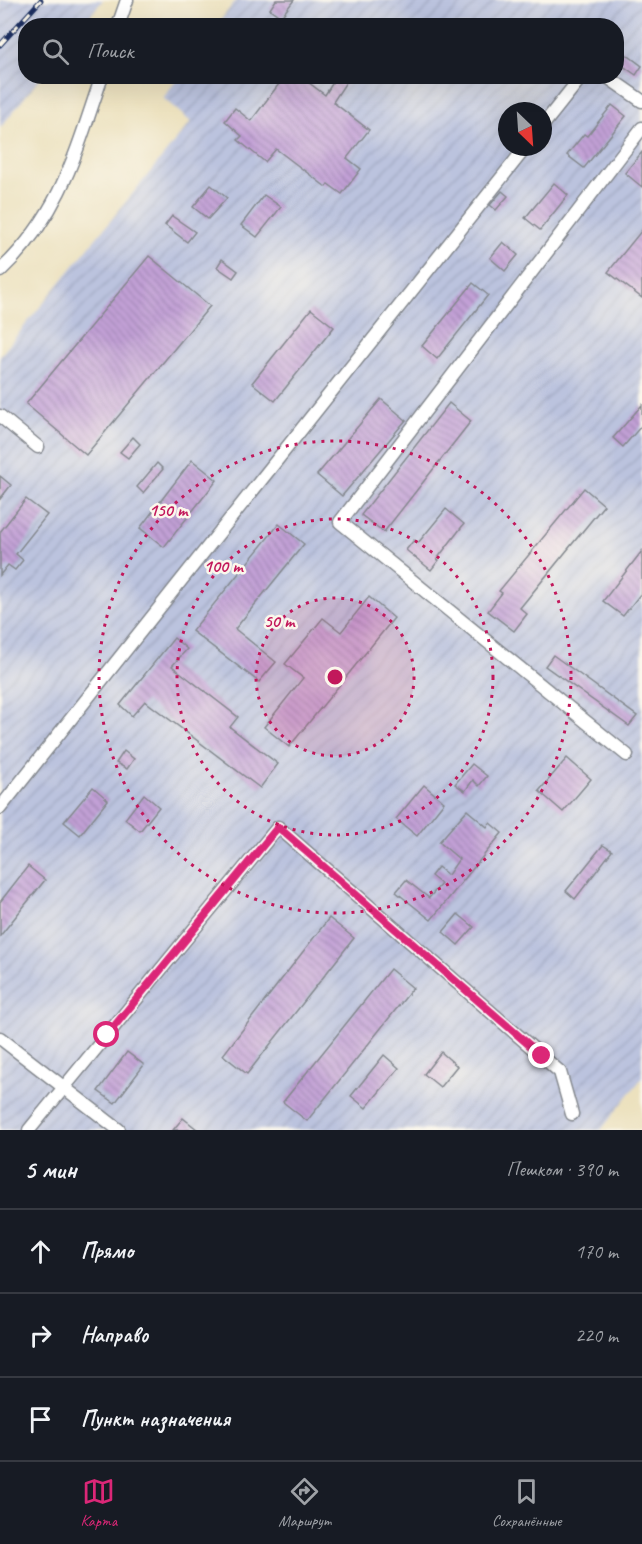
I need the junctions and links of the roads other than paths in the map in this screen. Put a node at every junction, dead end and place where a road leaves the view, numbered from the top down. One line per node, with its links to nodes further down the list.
1 (127, 0): 2 (street)
2 (121, 18)
3 (99, 84): 10 (street)
4 (576, 84): 7 (street)
5 (618, 84): 6 (street)
6 (642, 101)
7 (552, 114)
8 (642, 128): 13 (street)
9 (519, 156): 14 (street)
10 (0, 271)
11 (0, 416): 12 (street)
12 (38, 447)
13 (627, 755)
14 (0, 808)
15 (0, 1038): 16 (street)
16 (64, 1087): 17 (street); 18 (street); 19 (street)
17 (572, 1114)
18 (29, 1130)
19 (119, 1130)

